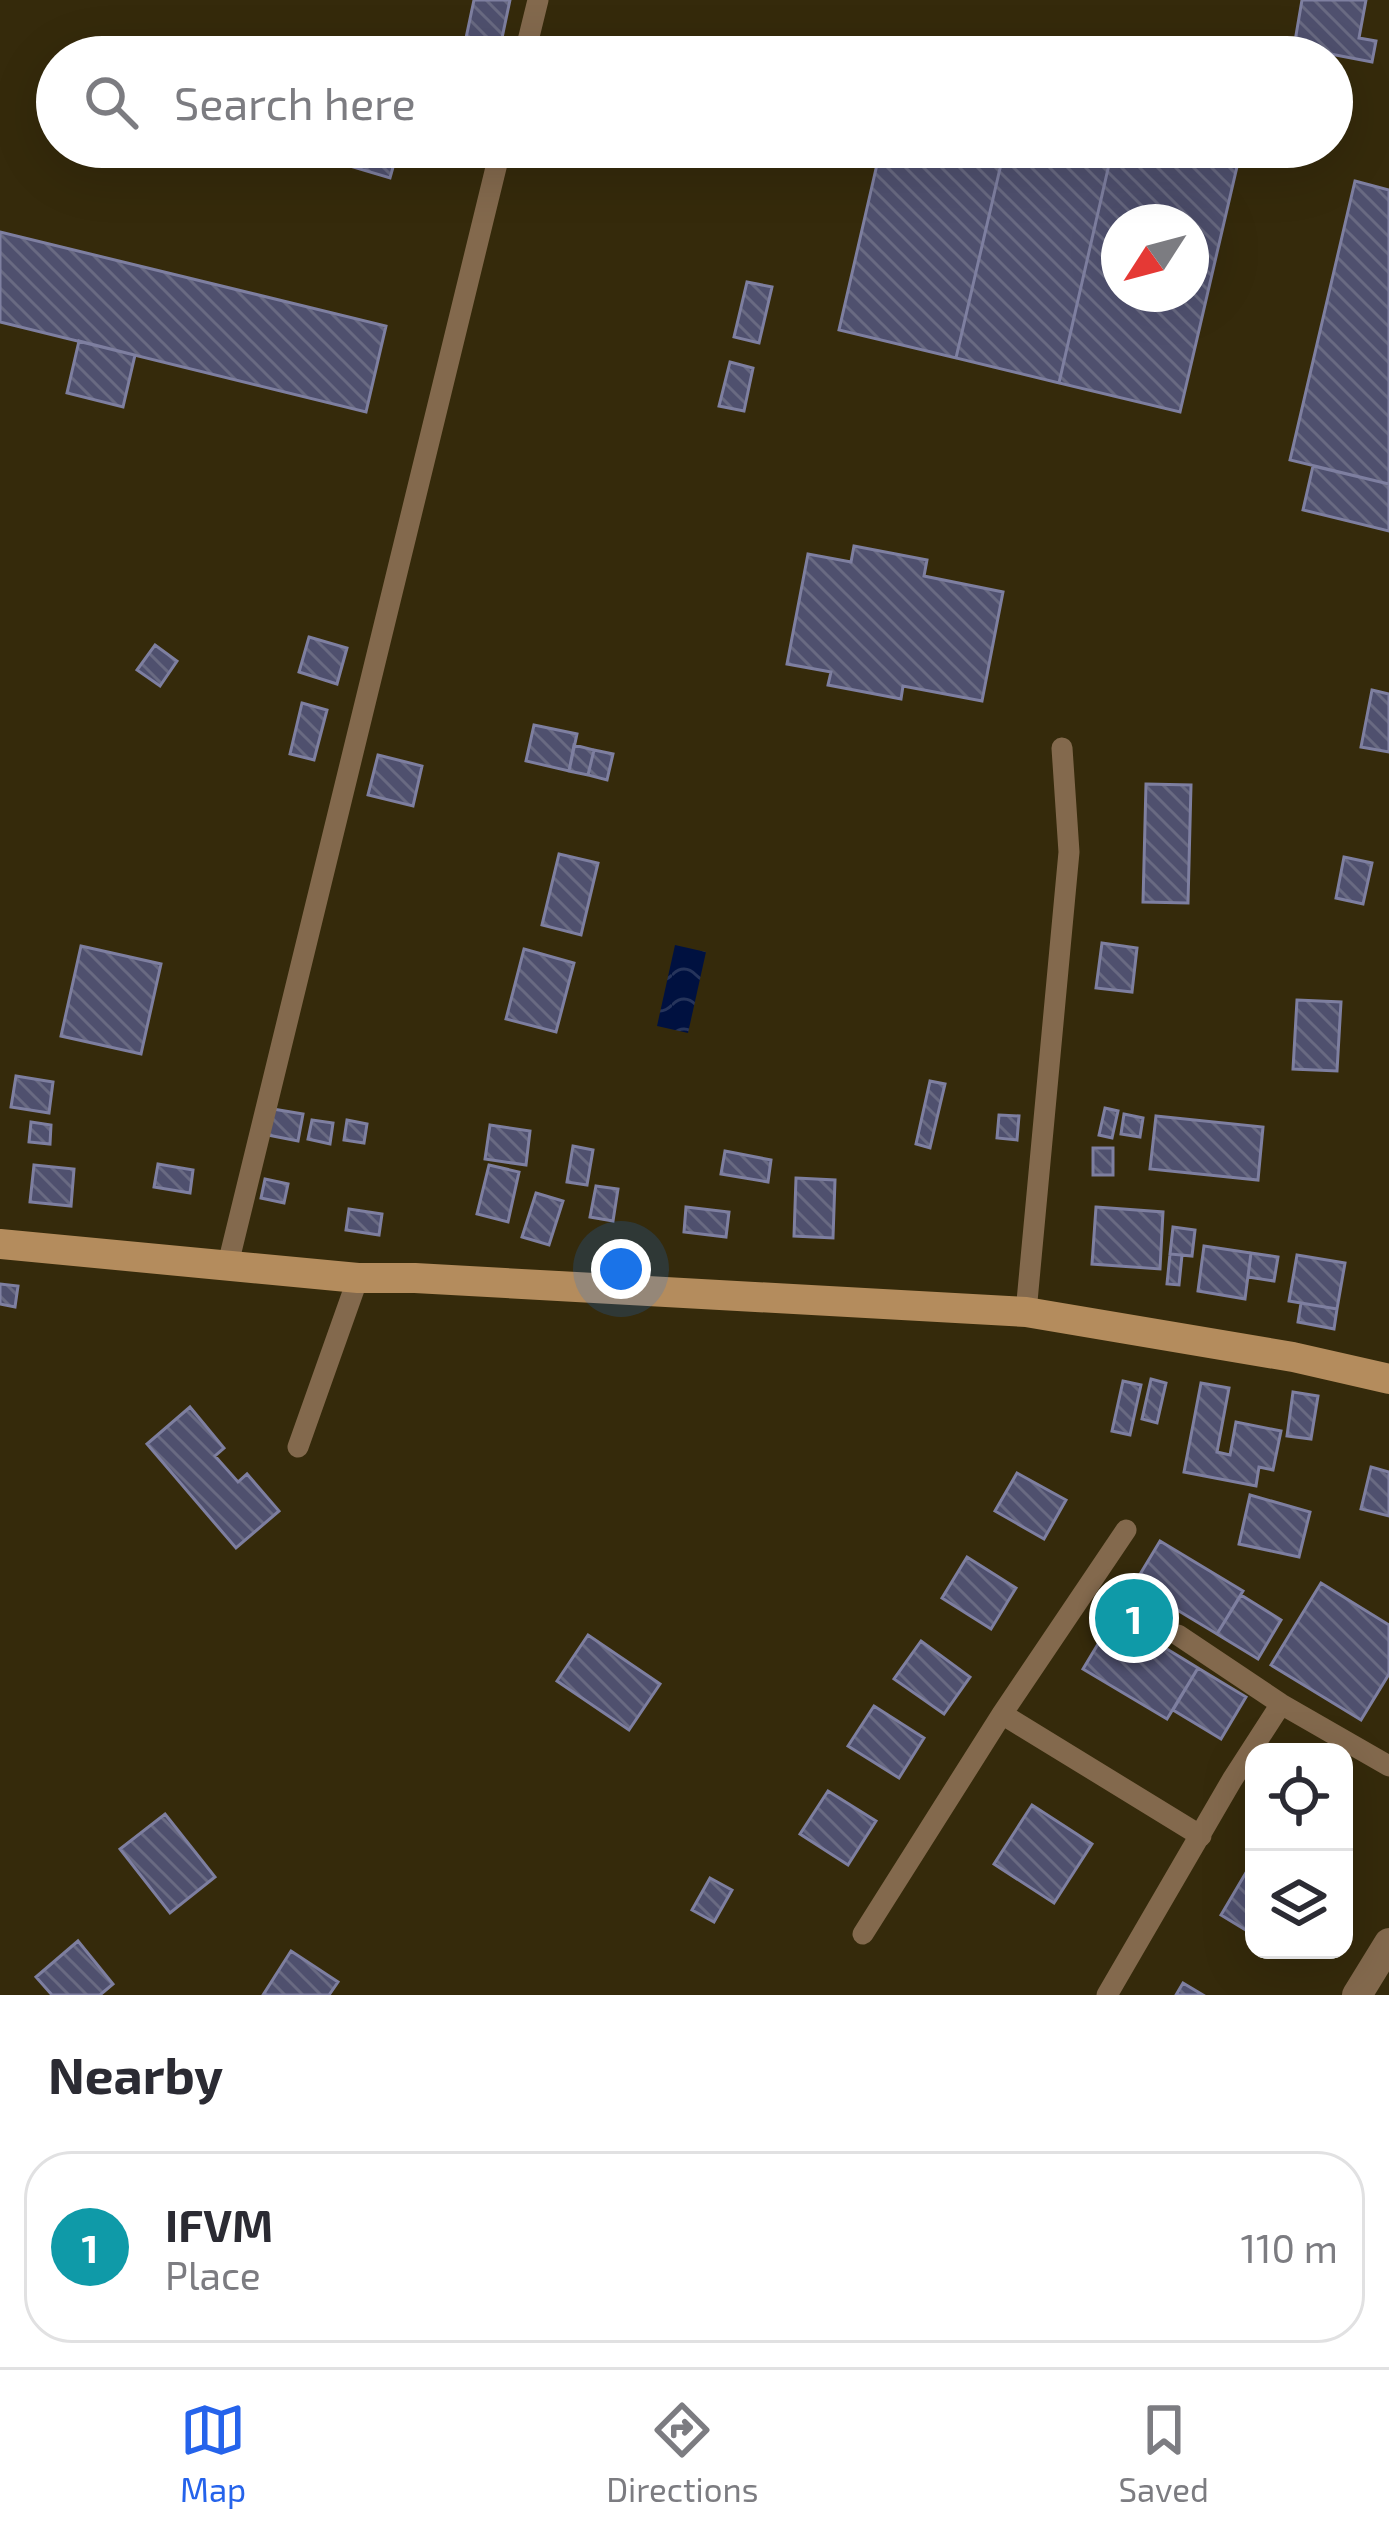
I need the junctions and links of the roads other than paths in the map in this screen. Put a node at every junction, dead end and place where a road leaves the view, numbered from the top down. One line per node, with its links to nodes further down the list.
1 (538, 0): 2 (lane)
2 (529, 36)
3 (496, 168): 6 (lane)
4 (1061, 748): 8 (lane)
5 (0, 1244): 6 (street)
6 (228, 1264): 7 (street)
7 (358, 1278): 8 (street); 10 (lane)
8 (1026, 1312): 9 (street)
9 (1389, 1379)
10 (298, 1447)
11 (1126, 1530): 14 (lane)
12 (1178, 1635): 13 (lane)
13 (1281, 1704): 15 (lane); 16 (lane)
14 (1002, 1714): 16 (lane); 17 (lane)
15 (1389, 1766)
16 (1201, 1836): 19 (lane)
17 (863, 1934)
18 (1389, 1943): 20 (street)
19 (1107, 1995)
20 (1357, 1995)

